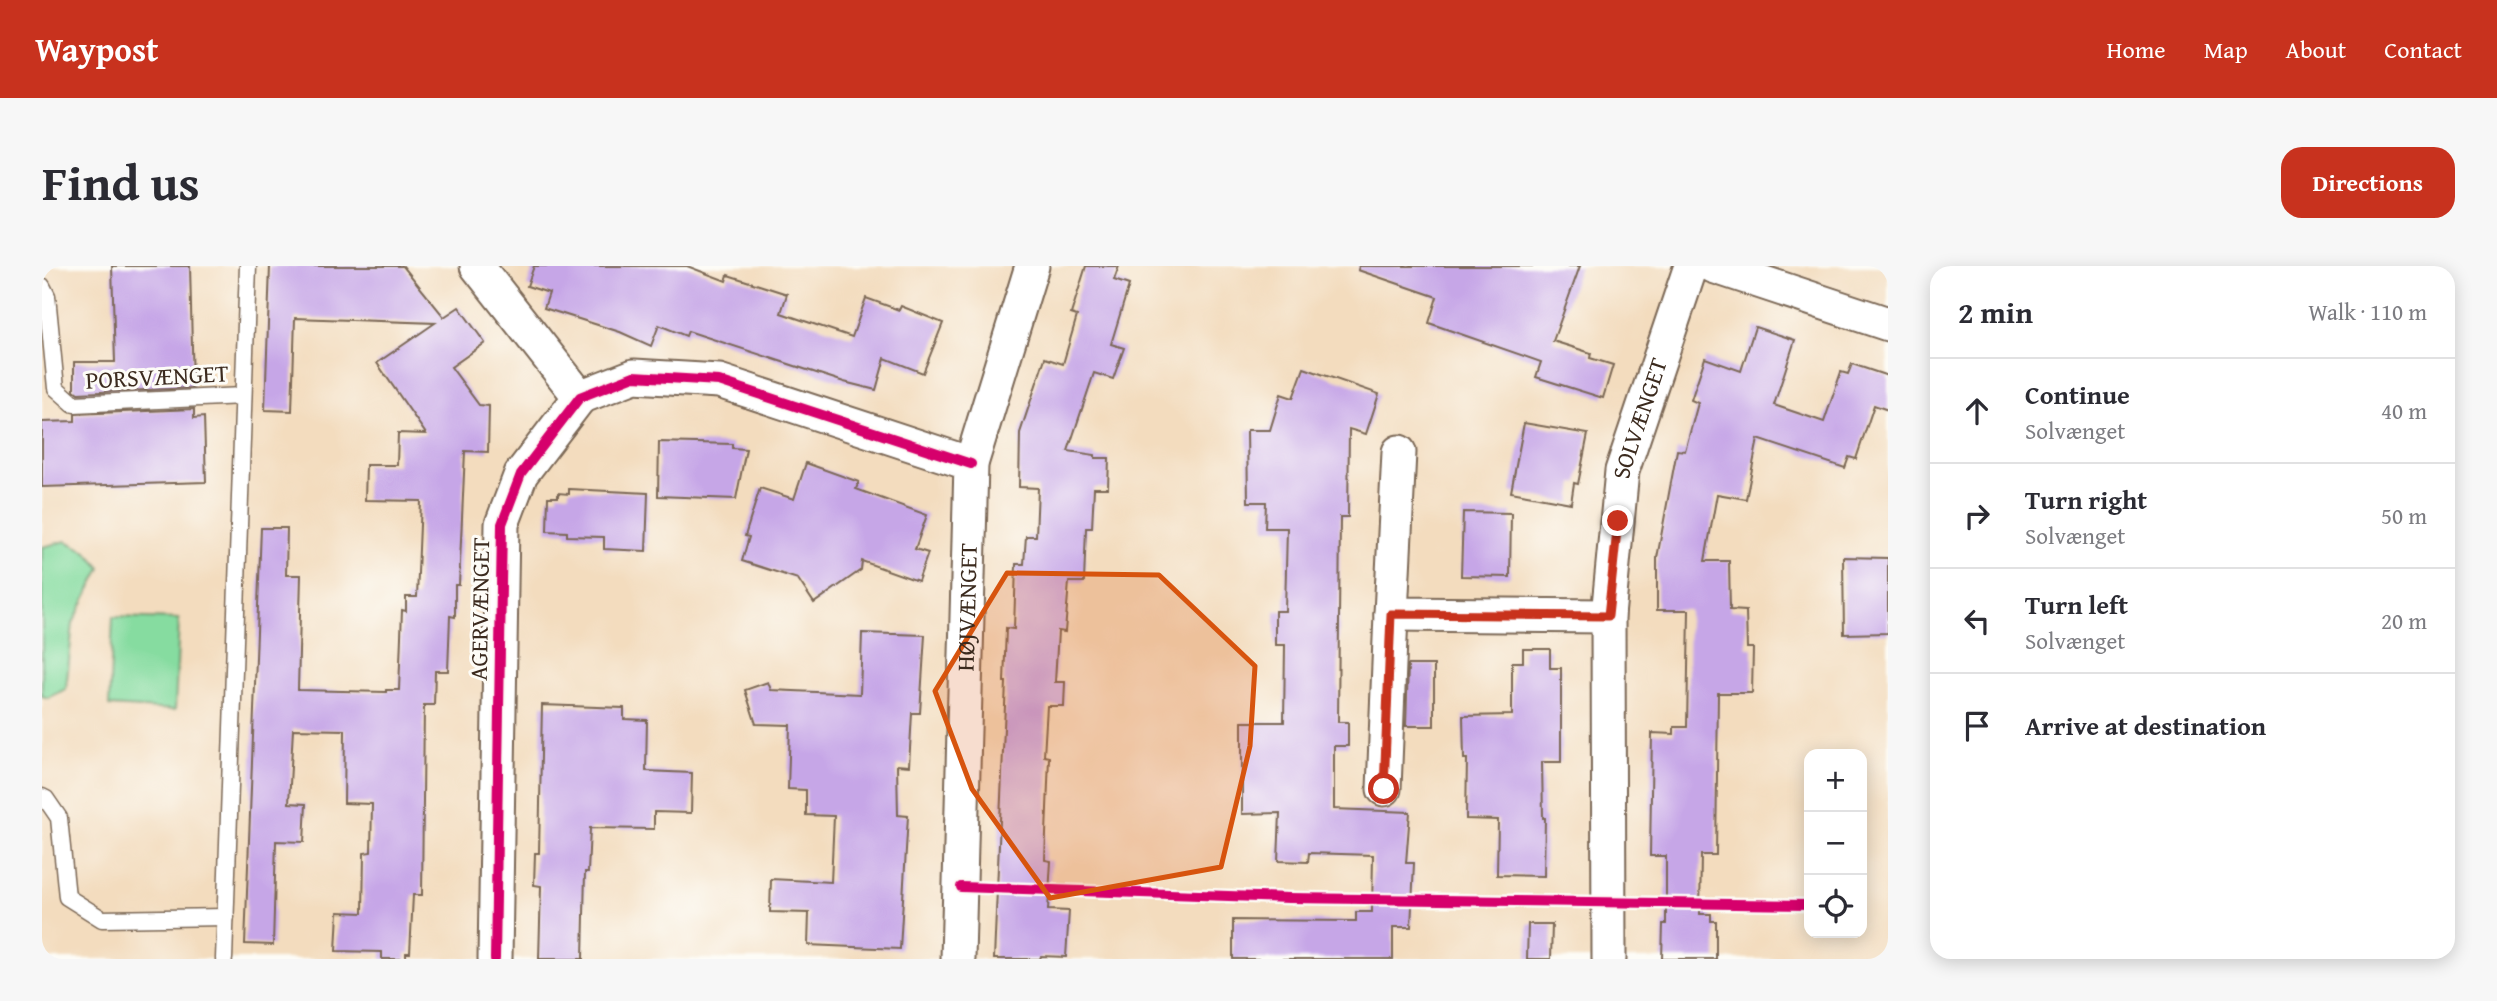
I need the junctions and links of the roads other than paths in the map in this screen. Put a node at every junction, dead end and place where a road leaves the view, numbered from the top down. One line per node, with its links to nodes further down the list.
1 (248, 266): 8 (lane)
2 (477, 266): 9 (street)
3 (1032, 266): 11 (street, HØJVÆNGET)
4 (1691, 266): 13 (street, SOLVÆNGET)
5 (1723, 268): 7 (street)
6 (42, 286): 8 (lane, PORSVÆNGET)
7 (1888, 324)
8 (243, 396): 16 (lane)
9 (580, 397): 11 (street); 18 (street, AGERVÆNGET)
10 (1399, 452): 12 (street)
11 (971, 464): 19 (street, HØJVÆNGET)
12 (1391, 614): 13 (street); 14 (street)
13 (1608, 616): 20 (street, SOLVÆNGET)
14 (1384, 789)
15 (42, 797): 16 (lane)
16 (226, 917): 17 (lane)
17 (224, 959)
18 (495, 959)
19 (958, 959)
20 (1609, 959)

